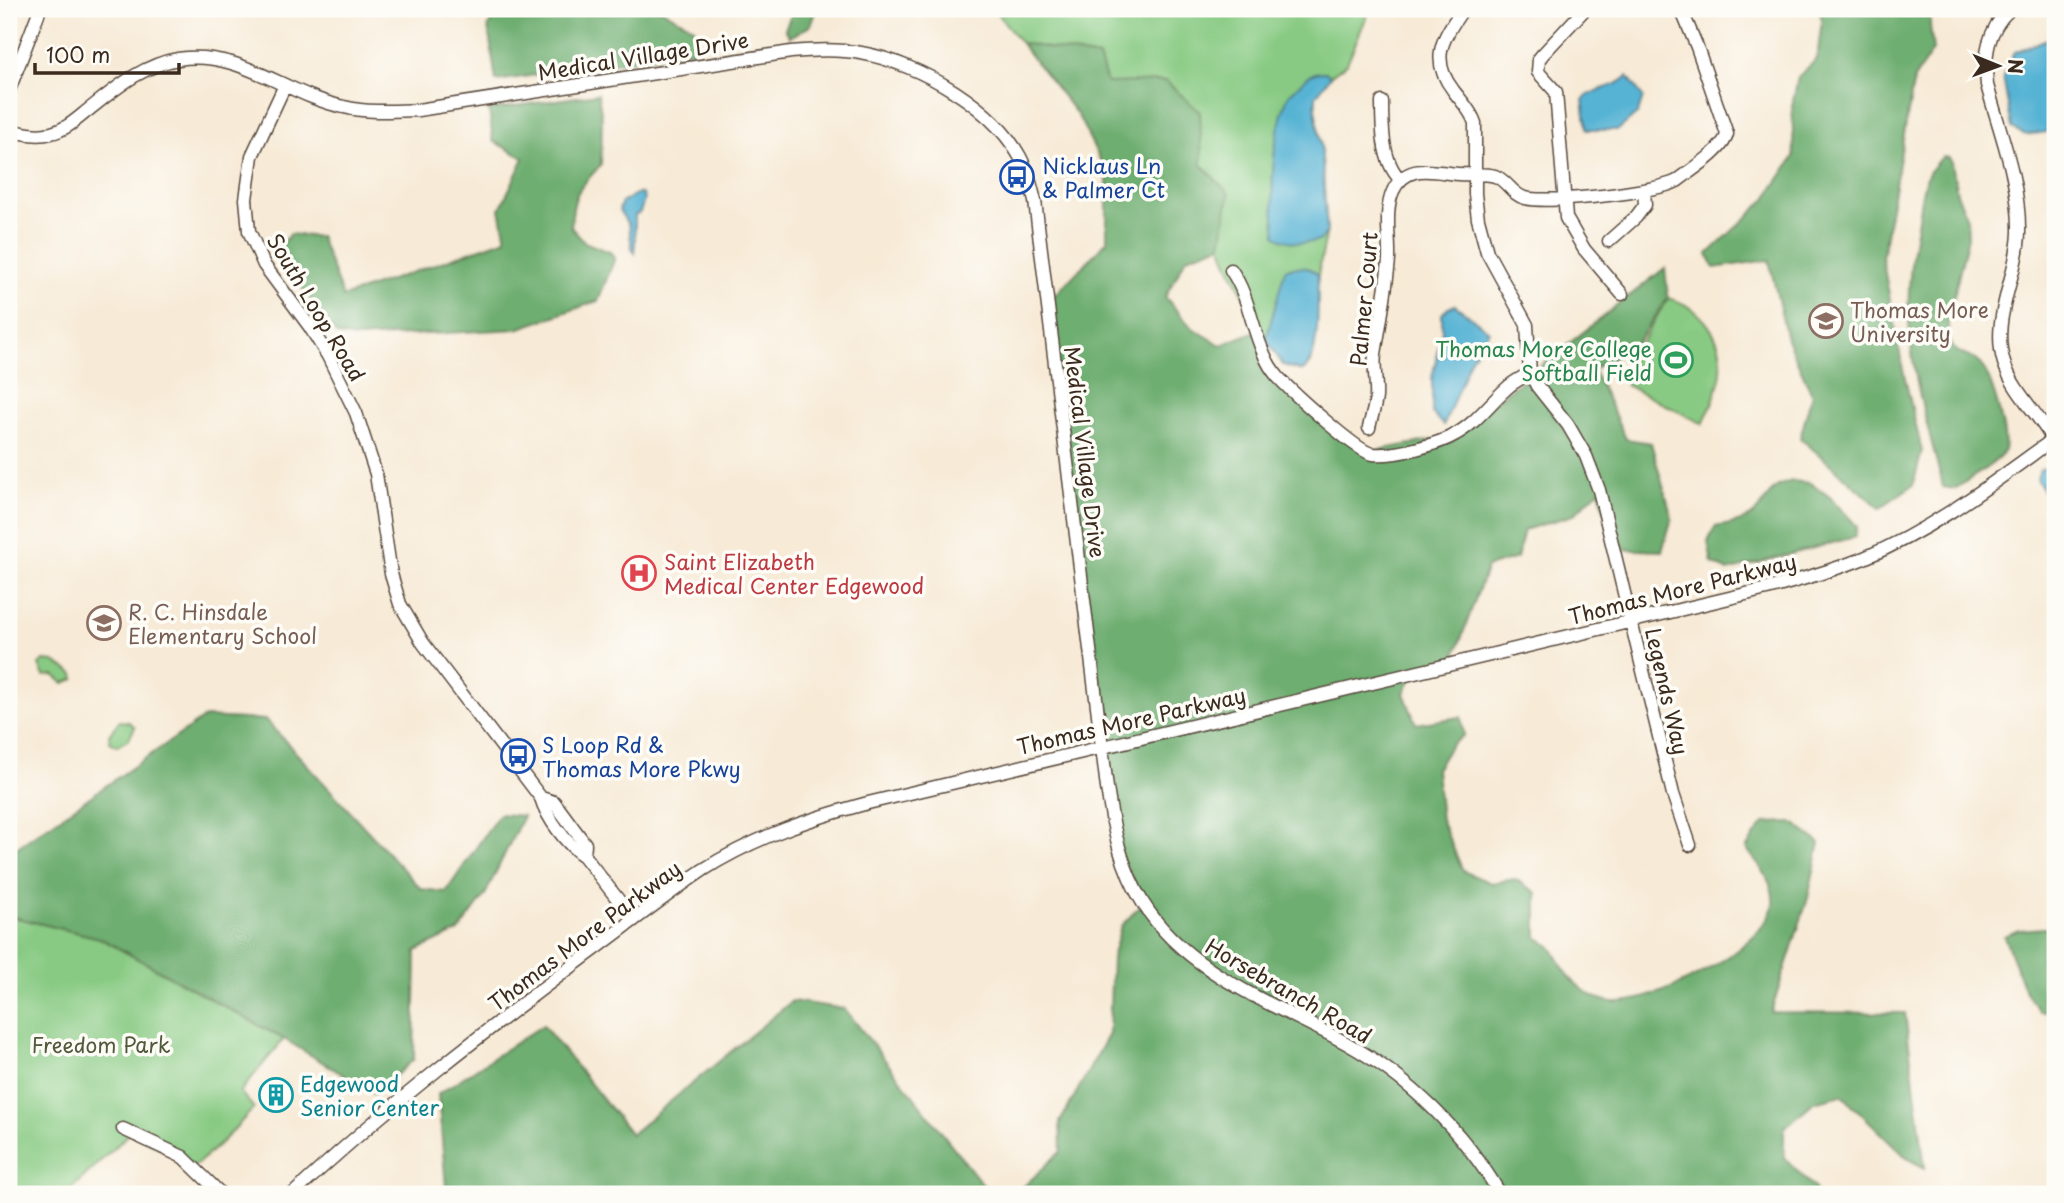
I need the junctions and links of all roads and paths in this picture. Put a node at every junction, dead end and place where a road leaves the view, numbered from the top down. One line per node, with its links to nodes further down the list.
1 (40, 9): 7 (street)
2 (1463, 9): 10 (street)
3 (1585, 9): 13 (street)
4 (1681, 9): 12 (street)
5 (2010, 9): 19 (street)
6 (285, 85): 9 (street, Medical Village Drive); 21 (street, Medical Village Drive); 23 (street, South Loop Road)
7 (9, 90)
8 (1381, 103): 11 (street)
9 (9, 130)
10 (1475, 176): 11 (street); 13 (street); 17 (street)
11 (1400, 179): 18 (street, Palmer Court)
12 (1644, 190): 13 (street); 14 (street)
13 (1565, 199): 16 (street)
14 (1609, 241)
15 (1231, 270): 17 (street)
16 (1622, 294)
17 (1530, 373): 20 (street, Legends Way)
18 (1369, 428)
19 (2054, 439): 20 (street, Thomas More Parkway)
20 (1632, 621): 21 (street, Thomas More Parkway); 22 (street, Legends Way)
21 (1103, 747): 23 (street, Thomas More Parkway); 27 (street, Horsebranch Road)
22 (1690, 845)
23 (634, 920): 26 (street, Thomas More Parkway)
24 (123, 1129): 25 (street)
25 (221, 1194)
26 (293, 1194)
27 (1500, 1194)

